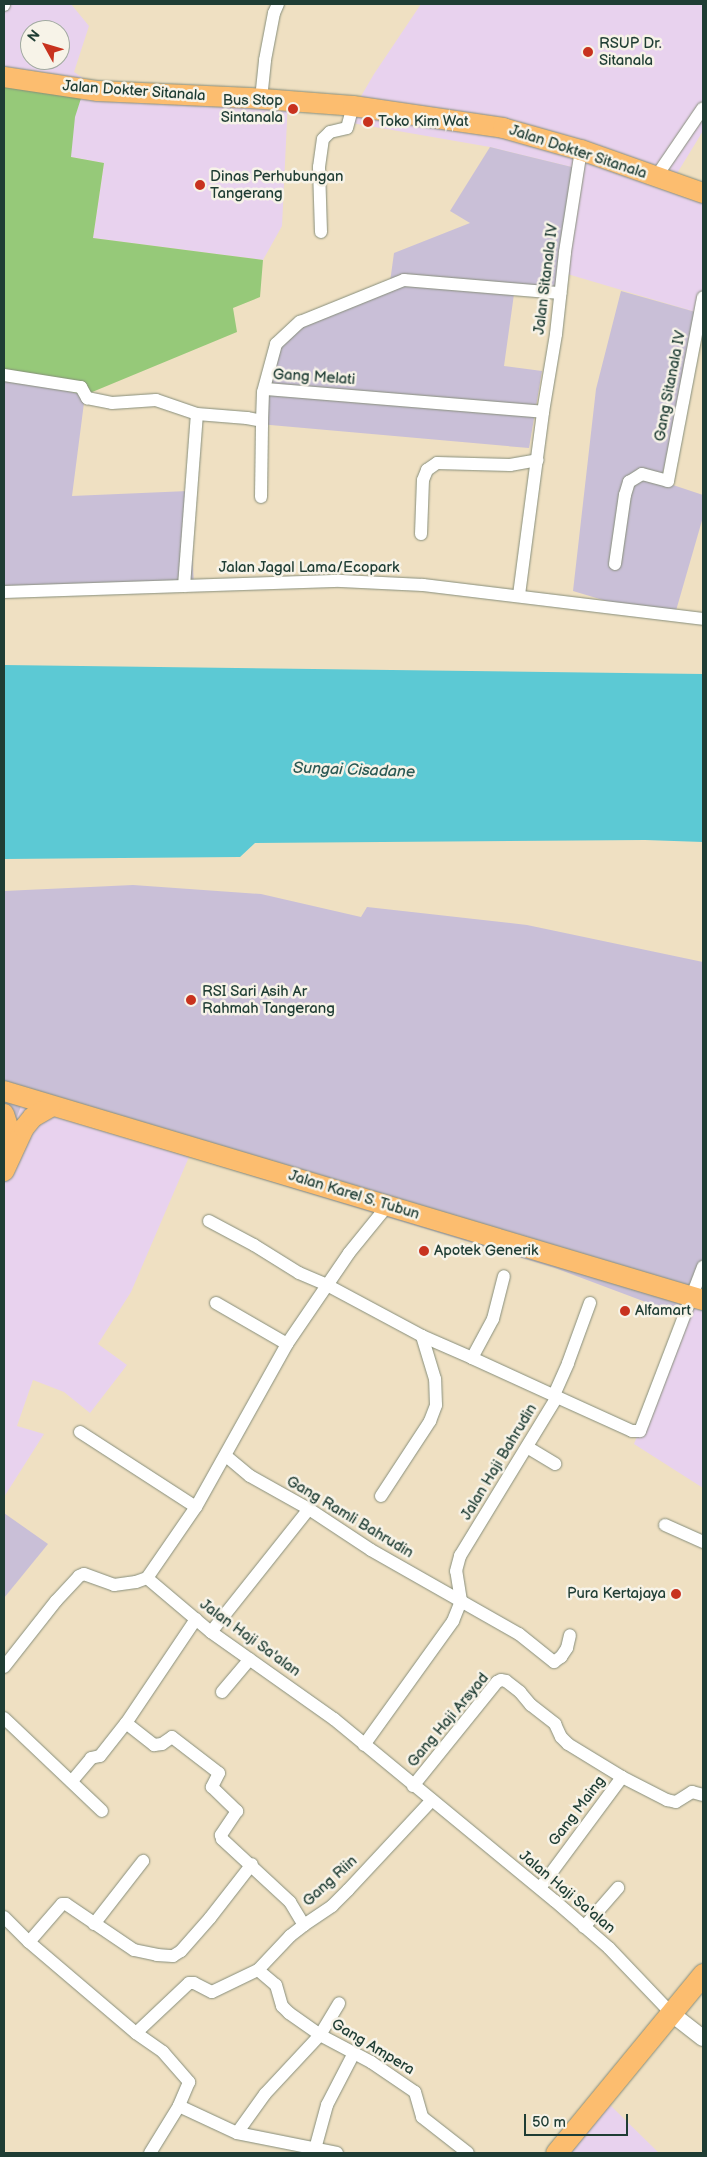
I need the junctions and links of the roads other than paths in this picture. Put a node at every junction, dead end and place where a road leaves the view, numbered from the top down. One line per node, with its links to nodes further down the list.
1 (278, 4): 3 (street)
2 (4, 77): 3 (main road, Jalan Dokter Sitanala)
3 (261, 99): 4 (main road, Jalan Dokter Sitanala)
4 (353, 106): 6 (main road, Jalan Dokter Sitanala); 9 (street)
5 (703, 108): 7 (street)
6 (581, 150): 7 (main road, Jalan Dokter Sitanala); 10 (street, Jalan Sitanala IV)
7 (661, 169): 8 (main road, Jalan Dokter Sitanala)
8 (703, 193)
9 (321, 232)
10 (560, 293): 13 (street); 14 (street, Jalan Sitanala IV)
11 (703, 297): 20 (street, Gang Sitanala IV)
12 (4, 375): 15 (street)
13 (266, 389): 14 (street, Gang Melati); 16 (street, Gang Melati)
14 (543, 412): 17 (street, Jalan Sitanala IV)
15 (197, 414): 16 (street); 21 (street)
16 (262, 421): 18 (street, Gang Melati)
17 (538, 460): 19 (street); 23 (street, Jalan Sitanala IV)
18 (261, 497)
19 (421, 534)
20 (615, 564)
21 (184, 586): 22 (street, Jalan Jagal Lama/Ecopark); 23 (street, Jalan Jagal Lama/Ecopark)
22 (4, 592)
23 (519, 595): 24 (street, Jalan Jagal Lama/Ecopark)
24 (703, 619)
25 (4, 1091): 26 (main road, Jalan Karel S. Tubun)
26 (50, 1107): 28 (main road); 29 (main road, Jalan Karel S. Tubun)
27 (4, 1114): 28 (main road)
28 (7, 1163)
29 (388, 1205): 33 (street); 34 (main road, Jalan Karel S. Tubun)
30 (209, 1221): 33 (street)
31 (703, 1267): 34 (street)
32 (504, 1276): 39 (street)
33 (328, 1285): 37 (street); 38 (street)
34 (697, 1298): 40 (street, Jalan Haji Bahrudin)
35 (216, 1303): 38 (street)
36 (590, 1303): 40 (street)
37 (422, 1336): 39 (street); 45 (street)
38 (288, 1344): 43 (street)
39 (472, 1358): 40 (street)
40 (555, 1396): 42 (street, Jalan Haji Bahrudin)
41 (80, 1432): 46 (street)
42 (527, 1447): 44 (street); 51 (street, Jalan Haji Bahrudin)
43 (226, 1456): 46 (street); 47 (street, Gang Ramli Bahrudin)
44 (554, 1464)
45 (381, 1496)
46 (196, 1507): 50 (street)
47 (309, 1509): 51 (street, Gang Ramli Bahrudin); 53 (street)
48 (665, 1525): 49 (street)
49 (703, 1542)
50 (147, 1578): 52 (street, Jalan Haji Sa'alan); 56 (street)
51 (461, 1600): 54 (street, Gang Ramli Bahrudin); 60 (street)
52 (196, 1619): 53 (street, Jalan Haji Sa'alan); 59 (street)
53 (212, 1632): 55 (street, Jalan Haji Sa'alan)
54 (570, 1635)
55 (250, 1659): 57 (street); 60 (street, Jalan Haji Sa'alan)
56 (4, 1667)
57 (222, 1692)
58 (4, 1718): 62 (street)
59 (126, 1723): 62 (street); 68 (street, Gang Riin)
60 (364, 1745): 63 (street, Jalan Haji Sa'alan)
61 (622, 1777): 63 (street, Gang Haji Arsyad); 64 (street); 69 (street, Gang Maing)
62 (72, 1781): 66 (street)
63 (413, 1786): 65 (street, Jalan Haji Sa'alan)
64 (703, 1795)
65 (432, 1800): 69 (street, Jalan Haji Sa'alan); 73 (street, Gang Riin)
66 (102, 1811)
67 (143, 1861): 72 (street)
68 (252, 1864): 72 (street); 73 (street, Gang Riin)
69 (540, 1888): 74 (street, Jalan Haji Sa'alan)
70 (618, 1888): 74 (street)
71 (4, 1918): 75 (street)
72 (94, 1924): 75 (street)
73 (304, 1926): 76 (street)
74 (584, 1927): 79 (street, Jalan Haji Sa'alan)
75 (29, 1942): 80 (street)
76 (258, 1970): 80 (street); 81 (street, Gang Ampera)
77 (703, 1974): 79 (highway)
78 (339, 2003): 81 (street)
79 (672, 2014): 82 (street); 90 (highway)
80 (136, 2033): 84 (street)
81 (320, 2035): 83 (street, Gang Ampera); 85 (street)
82 (703, 2038)
83 (354, 2052): 86 (street); 89 (street, Gang Ampera)
84 (179, 2106): 85 (street); 87 (street)
85 (237, 2133): 86 (street)
86 (315, 2149): 88 (street)
87 (150, 2153)
88 (337, 2153)
89 (468, 2153)
90 (556, 2153)

